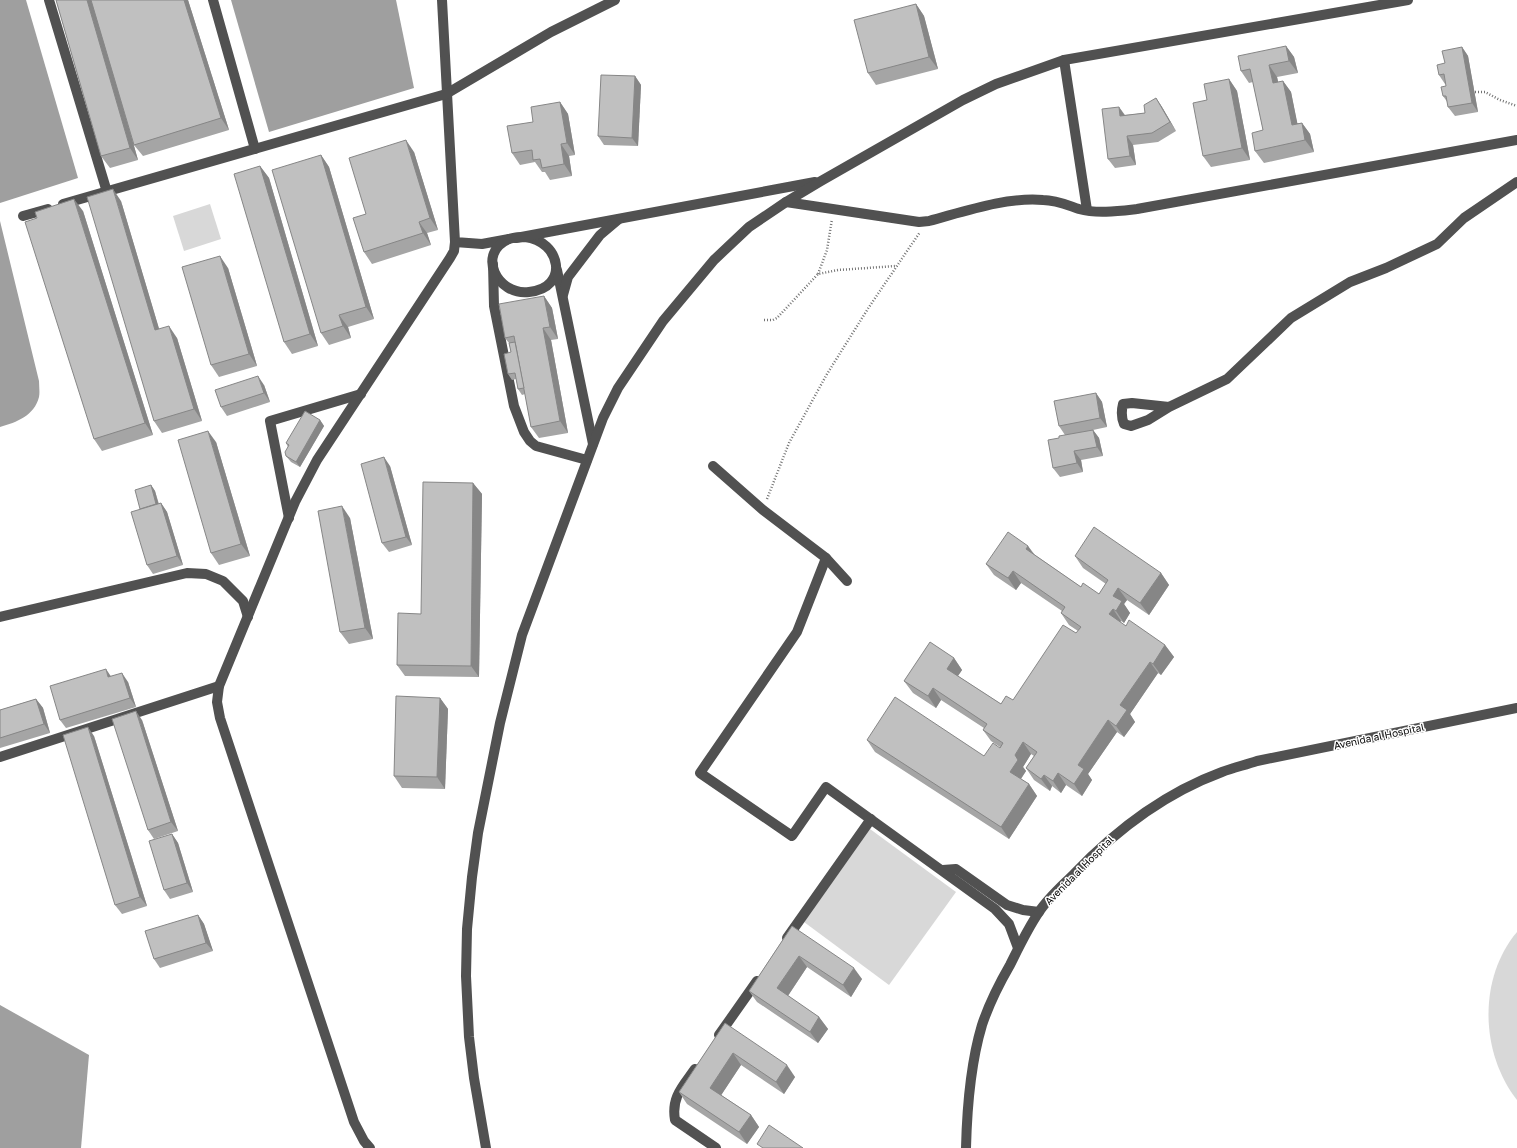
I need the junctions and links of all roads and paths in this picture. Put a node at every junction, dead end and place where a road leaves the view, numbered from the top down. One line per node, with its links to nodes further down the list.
1 (49, 0): 14 (street)
2 (212, 0): 11 (street)
3 (442, 0): 8 (street)
4 (615, 0): 8 (street)
5 (1408, 0): 6 (street)
6 (1064, 60): 12 (street); 17 (street)
7 (1475, 92): 9 (path)
8 (446, 94): 11 (street); 22 (street)
9 (1517, 106)
10 (1517, 140): 17 (street)
11 (255, 149): 14 (street)
12 (821, 180): 15 (street); 19 (street)
13 (1517, 182): 30 (street)
14 (107, 192): 18 (street)
15 (786, 202): 16 (street); 31 (street)
16 (833, 209): 20 (street); 26 (path)
17 (1087, 210): 20 (street)
18 (24, 216)
19 (620, 218): 21 (street); 27 (street)
20 (929, 221): 25 (path)
21 (513, 239): 22 (street); 23 (street); 24 (street)
22 (455, 242): 29 (street)
23 (492, 264): 24 (street); 32 (street)
24 (556, 265): 27 (street)
25 (896, 266): 26 (path); 34 (path)
26 (818, 274): 28 (path)
27 (563, 297): 31 (street)
28 (764, 320)
29 (361, 394): 35 (street); 35 (street)
30 (1169, 407)
31 (593, 444): 32 (street)
32 (587, 460): 52 (street)
33 (713, 466): 34 (street)
34 (763, 510): 36 (street)
35 (289, 518): 39 (street)
36 (826, 558): 37 (street); 43 (street)
37 (848, 581)
38 (0, 617): 39 (street)
39 (248, 617): 40 (street)
40 (220, 686): 42 (street); 51 (street)
41 (1517, 708): 45 (street, Avenida al Hospital)
42 (0, 757)
43 (871, 819): 44 (street); 46 (street)
44 (943, 870): 45 (street); 47 (street)
45 (1039, 912): 47 (street, Avenida al Hospital)
46 (781, 948)
47 (1018, 948): 54 (street, Avenida al Hospital)
48 (763, 973): 49 (street)
49 (715, 1042)
50 (702, 1059): 53 (street)
51 (370, 1148)
52 (486, 1148)
53 (716, 1148)
54 (966, 1148)

